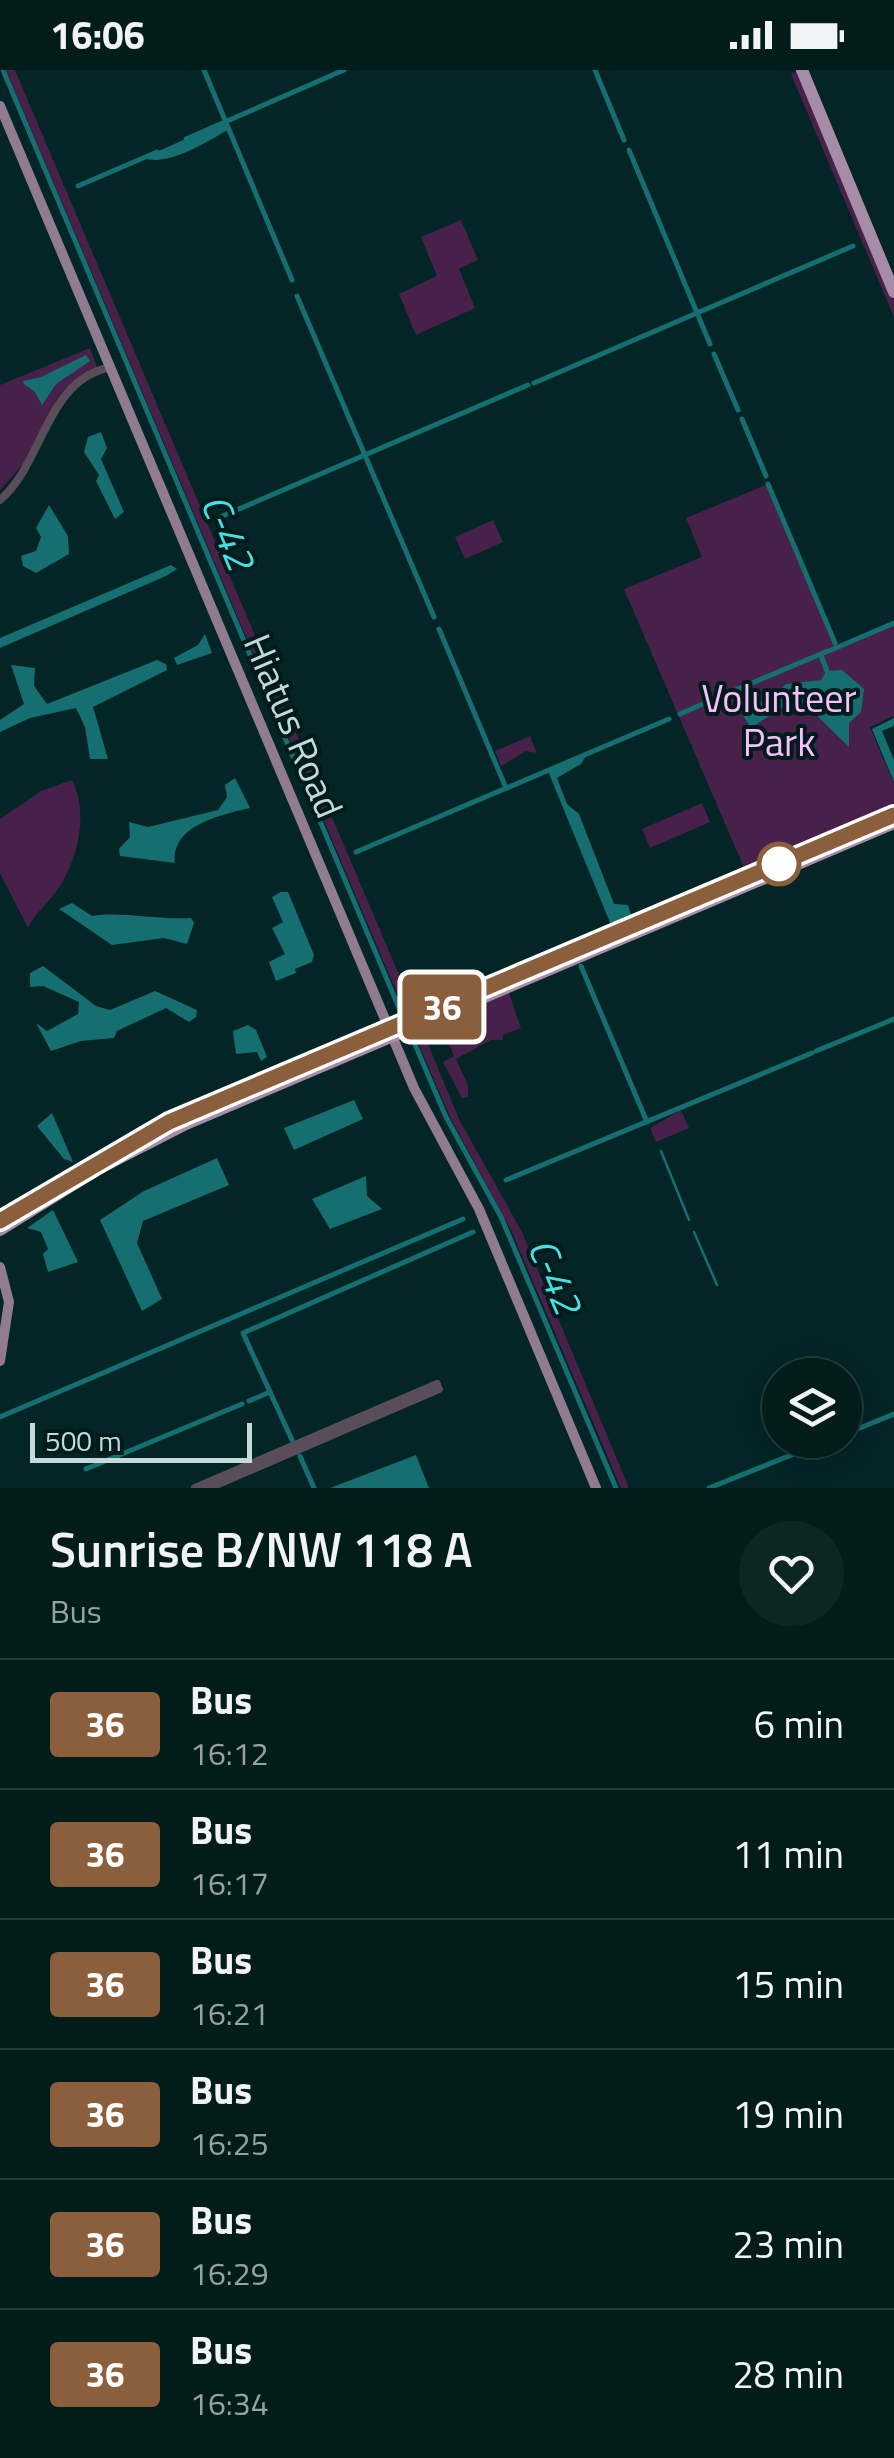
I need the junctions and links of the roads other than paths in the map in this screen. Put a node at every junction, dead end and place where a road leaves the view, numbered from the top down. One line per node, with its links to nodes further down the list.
1 (808, 71): 4 (highway); 5 (highway)
2 (0, 106): 3 (main road, Hiatus Road)
3 (4, 124): 6 (main road, Hiatus Road)
4 (894, 269)
5 (894, 292)
6 (107, 369): 7 (street); 10 (main road, Hiatus Road)
7 (0, 500)
8 (894, 815): 10 (highway)
9 (894, 823): 10 (highway)
10 (387, 1034): 11 (highway); 12 (highway); 22 (main road, Hiatus Road)
11 (0, 1220)
12 (0, 1230)
13 (0, 1267): 16 (main road)
14 (0, 1290): 15 (main road)
15 (0, 1340)
16 (0, 1361)
17 (438, 1387): 18 (street)
18 (231, 1476): 19 (street); 20 (street); 21 (street)
19 (195, 1488)
20 (209, 1488)
21 (237, 1488)
22 (594, 1488)

